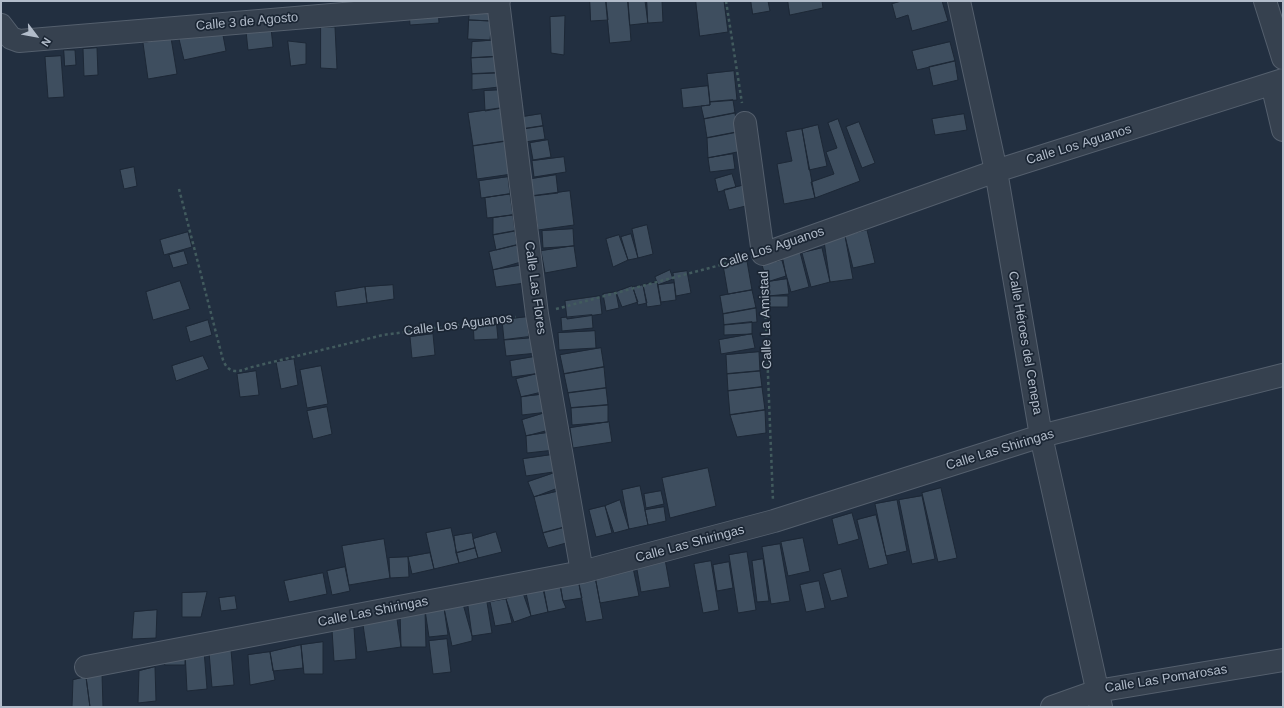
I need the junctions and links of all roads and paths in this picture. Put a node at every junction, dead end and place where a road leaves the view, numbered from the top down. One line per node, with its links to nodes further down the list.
1 (498, 1): 5 (street, Calle 3 de Agosto); 13 (street, Calle Las Flores)
2 (726, 1): 8 (path)
3 (959, 1): 10 (street, Calle Héroes del Cenepa)
4 (1265, 1): 6 (street)
5 (1, 25)
6 (1283, 58)
7 (1277, 82): 9 (street); 10 (street, Calle Los Aguanos)
8 (745, 123): 12 (street, Calle La Amistad)
9 (1283, 130)
10 (996, 171): 12 (street, Calle Los Aguanos); 15 (street, Calle Héroes del Cenepa)
11 (179, 188): 13 (path, Calle Los Aguanos)
12 (763, 254): 13 (path, Calle Los Aguanos); 16 (path, Calle La Amistad)
13 (537, 314): 17 (street, Calle Las Flores)
14 (1283, 375): 15 (street, Calle Las Shiringas)
15 (1042, 436): 16 (street, Calle Las Shiringas); 20 (street, Calle Héroes del Cenepa)
16 (774, 522): 17 (street, Calle Las Shiringas)
17 (582, 572): 19 (street, Calle Las Shiringas)
18 (1283, 660): 20 (street, Calle Las Pomarosas)
19 (86, 667)
20 (1099, 699): 21 (street, Calle Las Pomarosas)
21 (1052, 707)

